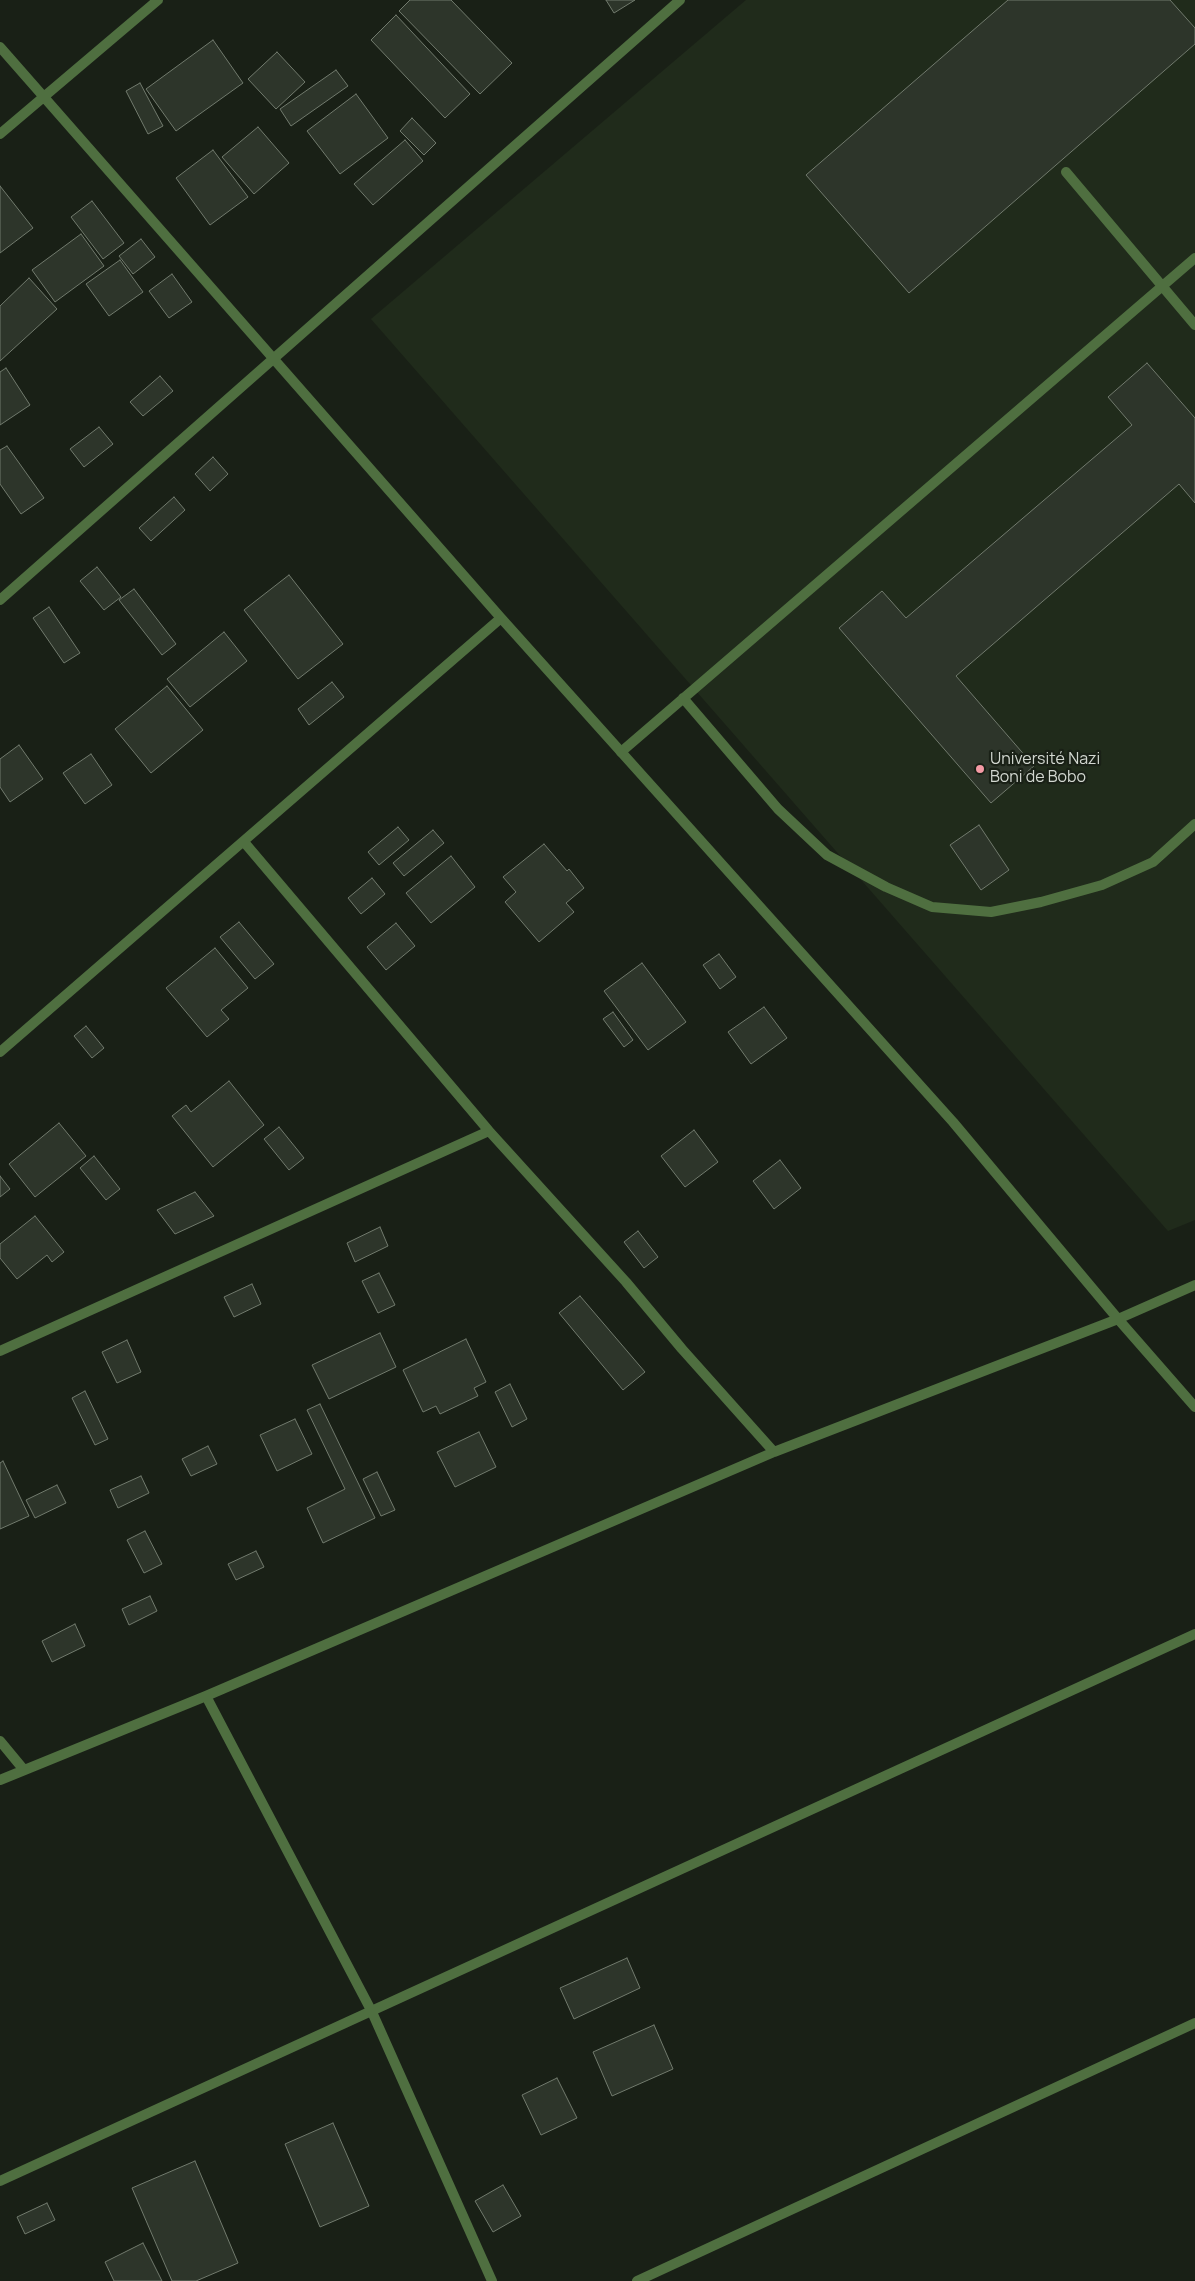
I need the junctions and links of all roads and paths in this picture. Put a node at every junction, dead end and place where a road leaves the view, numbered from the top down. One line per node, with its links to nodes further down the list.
1 (158, 0): 4 (street)
2 (680, 0): 10 (street)
3 (0, 47): 4 (street)
4 (44, 96): 5 (street); 10 (street)
5 (0, 134)
6 (1066, 172): 8 (street)
7 (1195, 258): 8 (street)
8 (1162, 286): 9 (street); 13 (street)
9 (1195, 325)
10 (275, 358): 11 (street); 12 (street)
11 (0, 600)
12 (500, 618): 14 (street); 16 (street)
13 (683, 698): 14 (street); 15 (street)
14 (621, 752): 20 (street)
15 (1195, 824)
16 (244, 842): 17 (street); 18 (street)
17 (0, 1052)
18 (489, 1131): 21 (street); 23 (street)
19 (1195, 1285): 20 (street)
20 (1118, 1319): 22 (street); 23 (street)
21 (0, 1351)
22 (1195, 1407)
23 (774, 1452): 25 (street)
24 (1195, 1634): 29 (street)
25 (206, 1696): 27 (street); 29 (street)
26 (0, 1741): 27 (street)
27 (24, 1770): 28 (street)
28 (0, 1780)
29 (372, 2012): 31 (street); 32 (street)
30 (1195, 2023): 33 (street)
31 (0, 2181)
32 (492, 2281)
33 (637, 2281)

